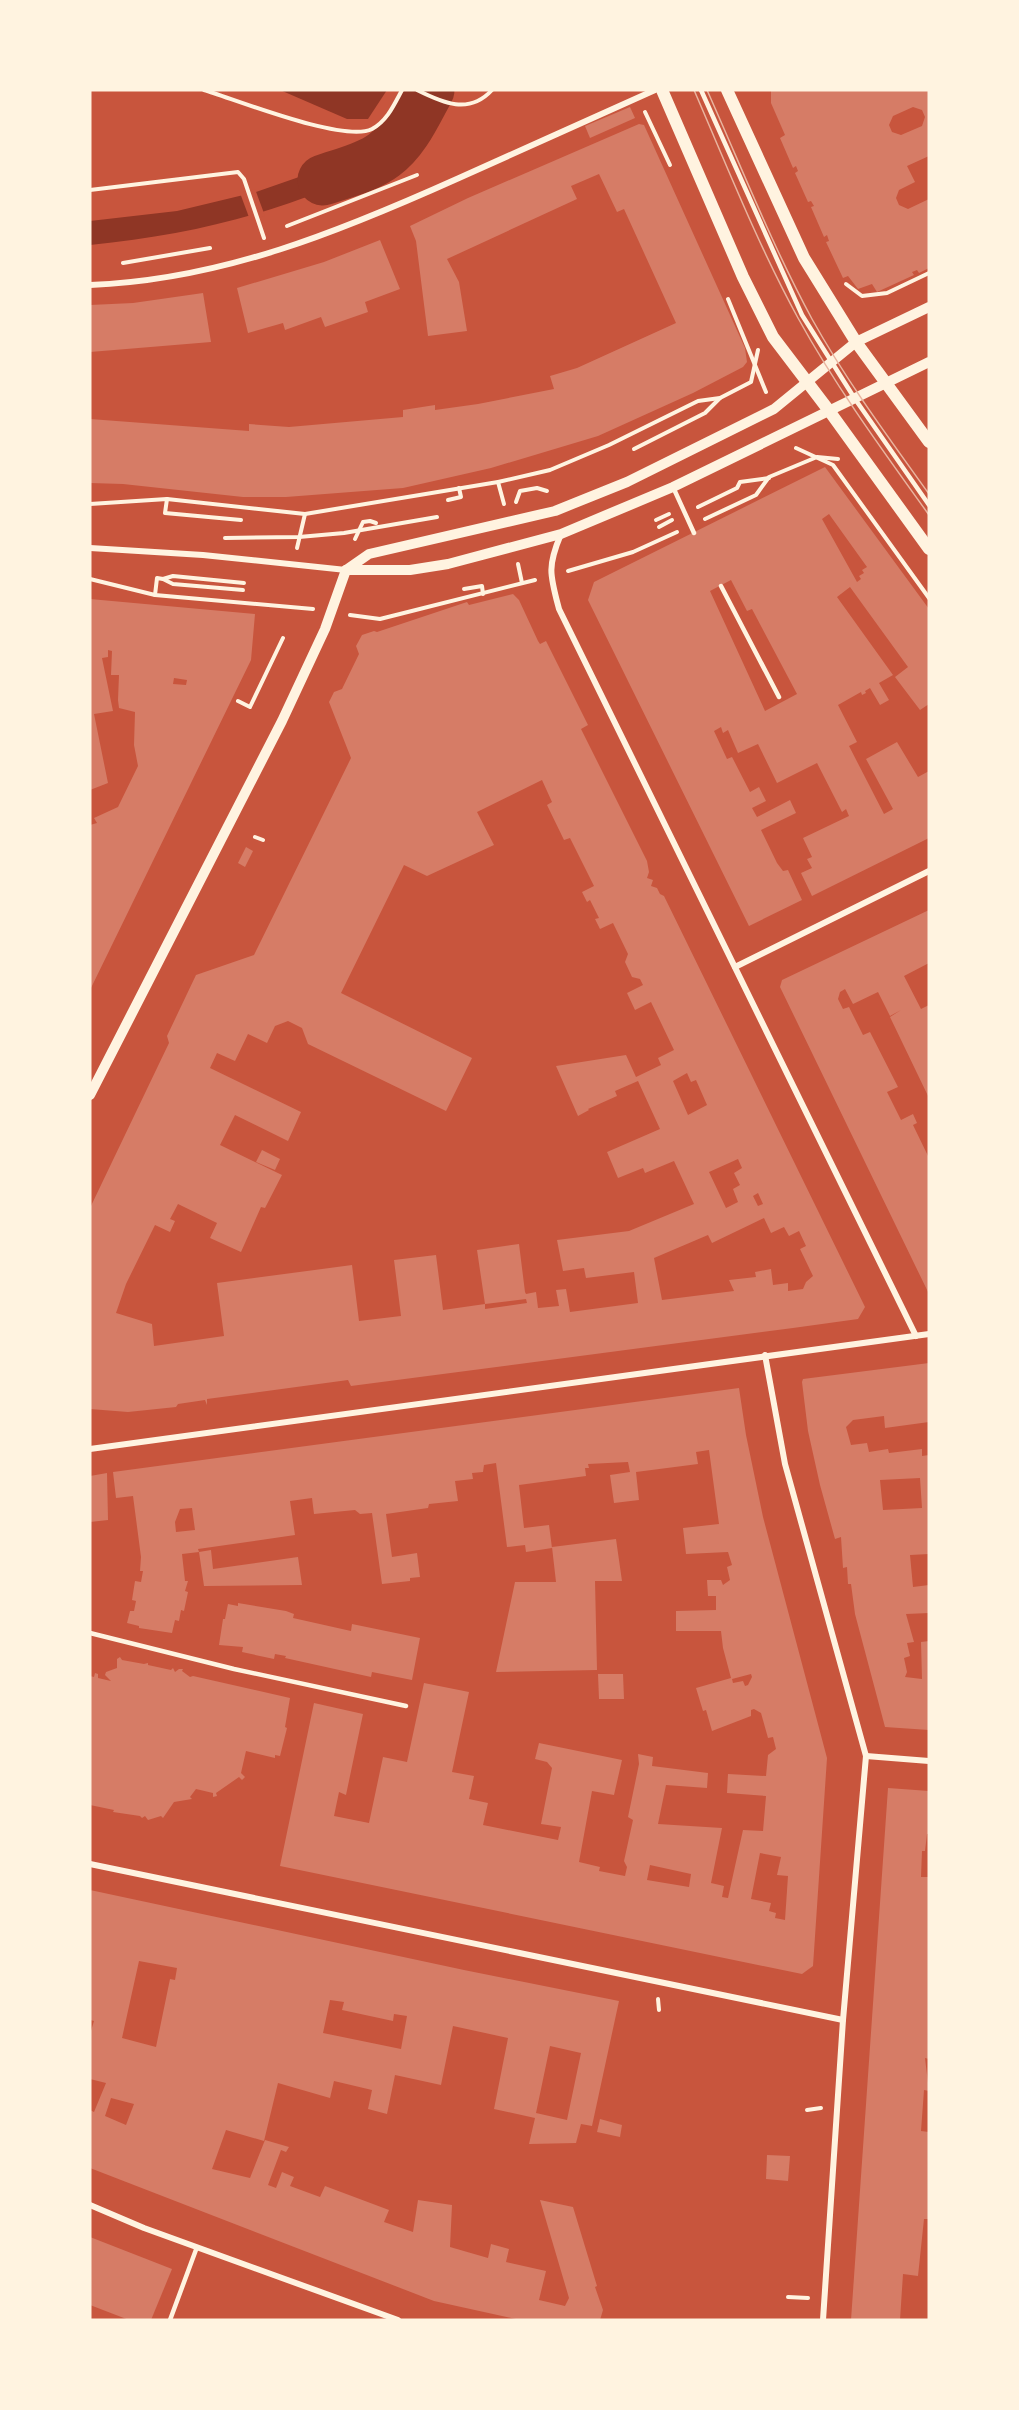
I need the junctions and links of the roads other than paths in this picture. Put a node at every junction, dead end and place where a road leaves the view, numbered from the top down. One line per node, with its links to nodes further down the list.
1 (655, 90): 5 (street)
2 (662, 90): 10 (main road)
3 (701, 90): 8 (lane)
4 (727, 90): 7 (main road)
5 (90, 285)
6 (929, 307): 7 (street)
7 (856, 342): 8 (street); 11 (main road)
8 (831, 362): 10 (street); 12 (lane)
9 (929, 362): 11 (street)
10 (807, 381): 13 (main road); 21 (street)
11 (886, 384): 12 (street); 14 (main road)
12 (855, 399): 13 (street); 16 (lane)
13 (830, 412): 15 (street); 20 (main road)
14 (929, 442)
15 (673, 487): 17 (lane); 18 (street)
16 (929, 505)
17 (694, 533)
18 (561, 534): 21 (street); 25 (street)
19 (90, 548): 21 (street)
20 (929, 549)
21 (346, 570): 26 (street)
22 (721, 586): 23 (lane)
23 (779, 697)
24 (929, 871): 25 (street)
25 (735, 967): 28 (street)
26 (90, 1095)
27 (929, 1334): 28 (street)
28 (916, 1336): 29 (street)
29 (765, 1355): 30 (street); 33 (street)
30 (90, 1449)
31 (90, 1634): 32 (lane)
32 (406, 1706)
33 (866, 1756): 34 (street); 36 (street)
34 (929, 1761)
35 (90, 1864): 36 (street)
36 (843, 2020): 41 (street)
37 (90, 2205): 38 (street)
38 (197, 2247): 39 (lane); 40 (street)
39 (170, 2320)
40 (398, 2320)
41 (823, 2320)

